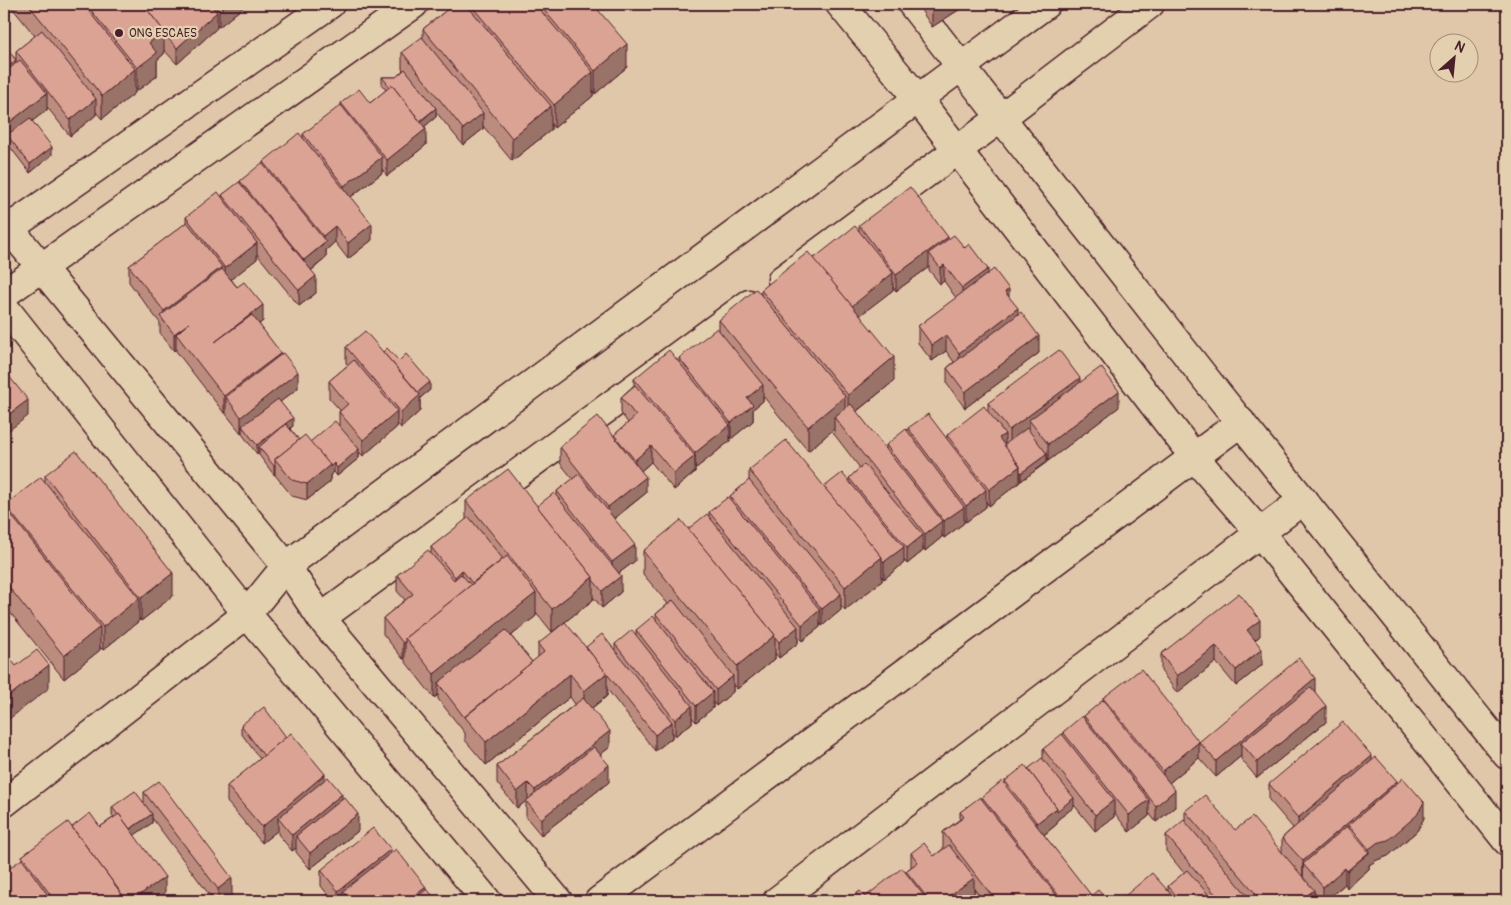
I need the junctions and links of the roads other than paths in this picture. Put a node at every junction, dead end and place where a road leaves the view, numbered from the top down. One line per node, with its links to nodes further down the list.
1 (330, 4): 11 (street)
2 (414, 4): 12 (street)
3 (840, 4): 8 (street)
4 (912, 4): 7 (street)
5 (1046, 4): 7 (street)
6 (1150, 4): 9 (street)
7 (962, 66): 8 (street); 9 (street)
8 (918, 99): 10 (street); 19 (street)
9 (1002, 118): 10 (street); 15 (street)
10 (957, 151): 16 (street); 21 (street)
11 (5, 227): 12 (street)
12 (40, 267): 13 (street); 19 (street)
13 (4, 294)
14 (4, 307): 20 (street)
15 (1241, 422): 16 (street); 17 (street)
16 (1195, 458): 18 (street); 27 (street)
17 (1303, 500): 18 (street); 22 (street)
18 (1260, 533): 24 (street); 28 (street)
19 (286, 566): 20 (street); 21 (street)
20 (246, 614): 23 (street); 25 (street)
21 (321, 618): 26 (street)
22 (1507, 754)
23 (4, 803)
24 (1507, 841)
25 (487, 901)
26 (558, 901)
27 (599, 901)
28 (778, 901)

